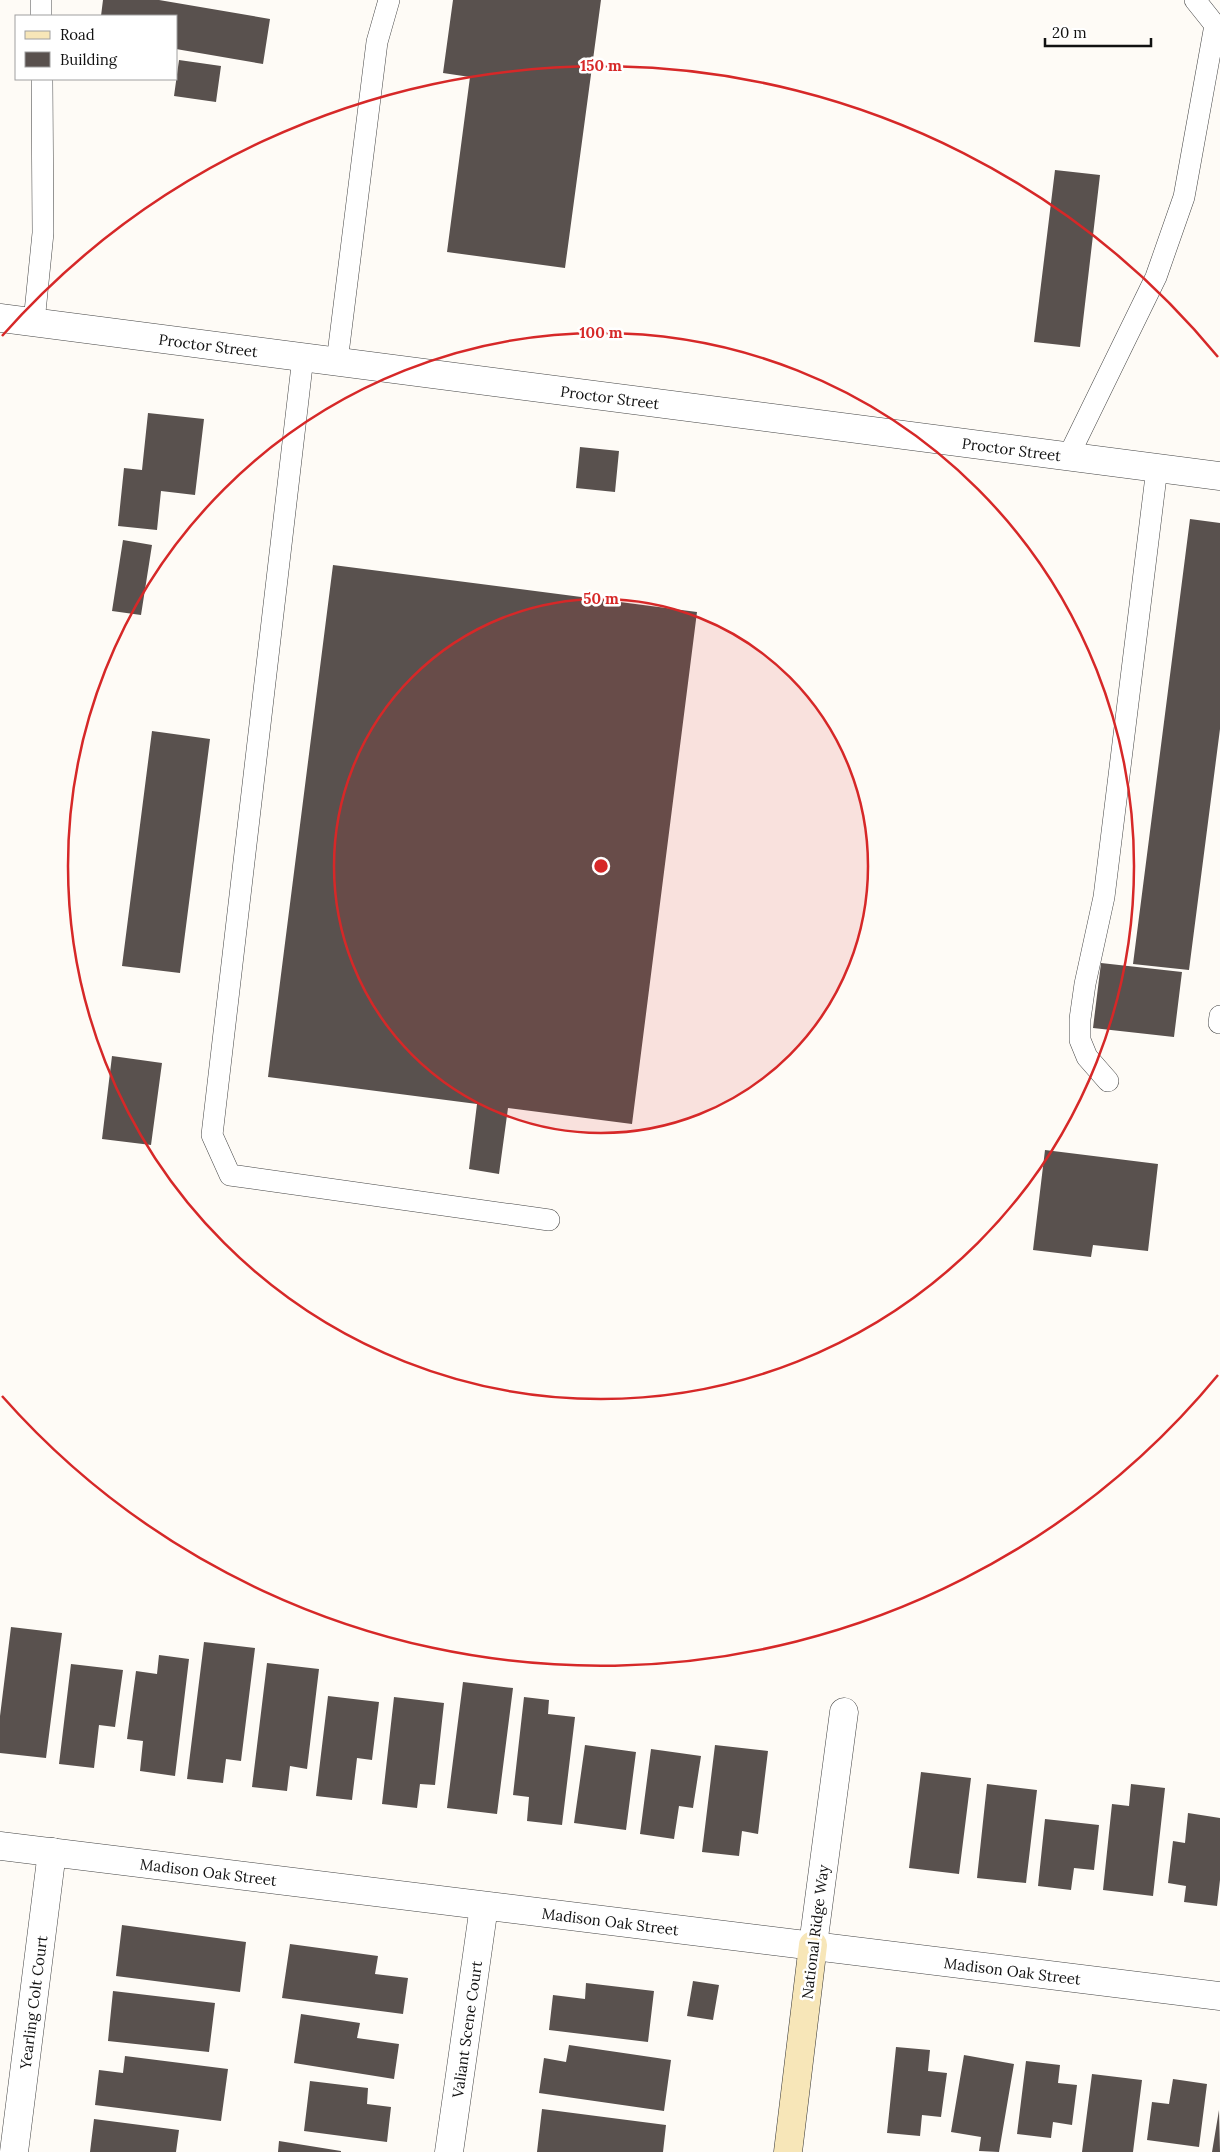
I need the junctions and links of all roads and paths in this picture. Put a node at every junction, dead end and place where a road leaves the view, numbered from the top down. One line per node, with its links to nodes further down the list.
1 (41, 0): 4 (lane)
2 (389, 0): 10 (lane)
3 (1194, 0): 5 (lane)
4 (41, 15)
5 (1218, 21): 11 (lane)
6 (42, 80): 8 (lane)
7 (0, 318): 8 (street, Proctor Street)
8 (34, 322): 9 (street, Proctor Street)
9 (303, 357): 10 (street, Proctor Street); 15 (lane)
10 (336, 362): 11 (street, Proctor Street)
11 (1068, 457): 12 (street, Proctor Street)
12 (1157, 468): 13 (street, Proctor Street); 14 (lane)
13 (1220, 476)
14 (1108, 1081)
15 (549, 1220)
16 (844, 1712): 20 (street, National Ridge Way)
17 (0, 1846): 18 (street, Madison Oak Street)
18 (52, 1852): 19 (street, Madison Oak Street); 22 (street, Yearling Colt Court)
19 (484, 1906): 20 (street, Madison Oak Street); 23 (street, Valiant Scene Court)
20 (813, 1945): 21 (street, Madison Oak Street); 24 (street, National Ridge Way)
21 (1220, 1996)
22 (14, 2152)
23 (449, 2152)
24 (788, 2152)

